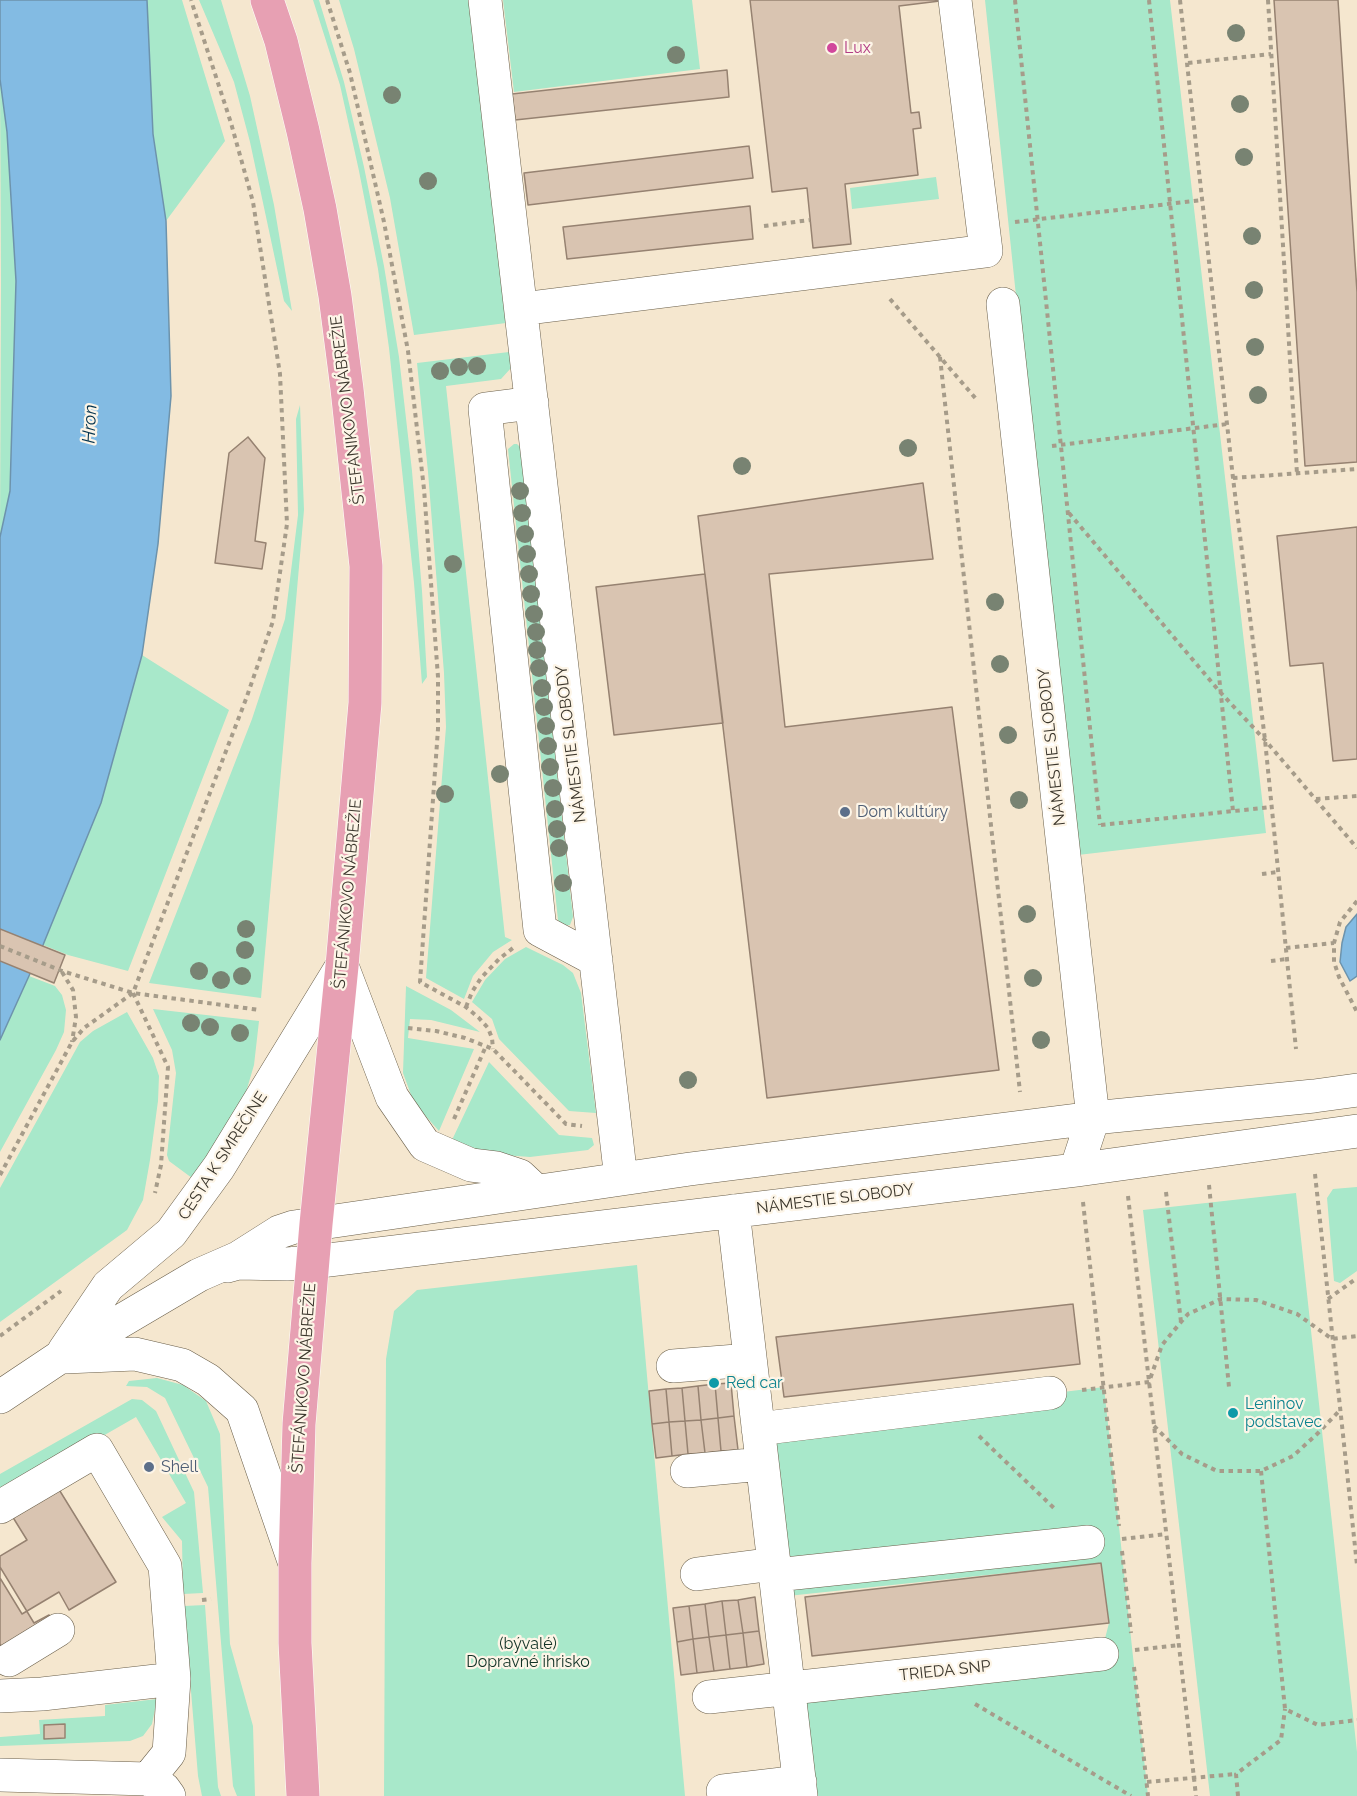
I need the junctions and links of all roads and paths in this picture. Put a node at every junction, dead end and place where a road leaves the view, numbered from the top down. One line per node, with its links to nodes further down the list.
1 (190, 0): 54 (path)
2 (267, 0): 52 (main road, ŠTEFÁNIKOVO NÁBREŽIE)
3 (327, 0): 55 (path)
4 (485, 0): 20 (street, NÁMESTIE SLOBODY)
5 (955, 0): 17 (street)
6 (1015, 0): 14 (path)
7 (1149, 0): 13 (path)
8 (1180, 0): 11 (path)
9 (1268, 0): 10 (path)
10 (1271, 54): 11 (path); 29 (path)
11 (1188, 63): 12 (path)
12 (1203, 200): 13 (path); 24 (path)
13 (1170, 204): 14 (path); 25 (path)
14 (1037, 219): 17 (path); 26 (path)
15 (810, 220): 16 (path)
16 (764, 226)
17 (983, 226): 18 (street)
18 (862, 267): 20 (street); 21 (path)
19 (1003, 304): 27 (street, NÁMESTIE SLOBODY)
20 (521, 309): 22 (street, NÁMESTIE SLOBODY)
21 (940, 357): 23 (path); 64 (path)
22 (532, 403): 45 (street); 50 (street, NÁMESTIE SLOBODY)
23 (983, 407)
24 (1227, 424): 25 (path); 30 (path)
25 (1193, 428): 26 (path); 33 (path)
26 (1061, 445): 27 (path); 32 (path)
27 (1020, 450): 40 (street, NÁMESTIE SLOBODY)
28 (1357, 469): 29 (path)
29 (1297, 474): 30 (path)
30 (1233, 478): 34 (path)
31 (1061, 502): 32 (path)
32 (1068, 511): 33 (path); 39 (path)
33 (1220, 692): 34 (path); 38 (path)
34 (1265, 740): 36 (path); 37 (path)
35 (1357, 796): 36 (path)
36 (1315, 799): 41 (path)
37 (1272, 807): 38 (path); 42 (path)
38 (1233, 811): 39 (path)
39 (1100, 825): 40 (path)
40 (1061, 829): 65 (street, NÁMESTIE SLOBODY)
41 (1357, 848)
42 (1278, 872): 43 (path); 48 (path)
43 (1262, 874)
44 (1357, 901): 46 (path)
45 (540, 930): 50 (street); 55 (path)
46 (1334, 943): 48 (path); 57 (path)
47 (0, 946): 53 (path)
48 (1286, 948): 49 (path)
49 (1287, 959): 51 (path); 62 (path)
50 (596, 960): 71 (street, NÁMESTIE SLOBODY)
51 (1271, 961)
52 (342, 966): 68 (street); 79 (main road, ŠTEFÁNIKOVO NÁBREŽIE); 90 (street, CESTA K SMREČINE)
53 (62, 971): 54 (path); 59 (path)
54 (133, 993): 56 (path); 59 (path); 77 (path)
55 (466, 1007): 61 (path)
56 (260, 1010)
57 (1357, 1012)
58 (408, 1028): 60 (path)
59 (72, 1042): 70 (path)
60 (486, 1046): 61 (path); 68 (path)
61 (493, 1049): 66 (path)
62 (1296, 1049)
63 (1357, 1090): 65 (street)
64 (1020, 1094)
65 (1093, 1118): 71 (street); 72 (street)
66 (591, 1127)
67 (1357, 1131): 72 (street, NÁMESTIE SLOBODY)
68 (439, 1151): 75 (street)
69 (1315, 1173): 85 (path)
70 (0, 1175)
71 (621, 1179): 75 (street)
72 (1079, 1184): 78 (street, NÁMESTIE SLOBODY); 94 (path)
73 (1209, 1184): 84 (path)
74 (1166, 1189): 86 (path)
75 (536, 1191): 79 (street)
76 (1128, 1192): 93 (path)
77 (153, 1199)
78 (733, 1211): 80 (street, NÁMESTIE SLOBODY); 91 (street)
79 (316, 1224): 80 (main road, ŠTEFÁNIKOVO NÁBREŽIE); 81 (street, CESTA K SMREČINE)
80 (312, 1262): 81 (street, CESTA K SMREČINE); 109 (main road, ŠTEFÁNIKOVO NÁBREŽIE)
81 (211, 1270): 90 (street, CESTA K SMREČINE)
82 (1357, 1278): 85 (path)
83 (65, 1288): 87 (path)
84 (1221, 1299): 86 (path); 89 (path); 95 (path)
85 (1328, 1299): 89 (path)
86 (1181, 1322): 93 (path)
87 (0, 1336)
88 (1357, 1336): 89 (path)
89 (1332, 1339): 99 (path)
90 (60, 1357): 97 (street, CESTA K SMREČINE); 109 (street)
91 (750, 1360): 92 (street); 101 (street)
92 (673, 1366)
93 (1149, 1382): 94 (path); 100 (path)
94 (1104, 1387): 96 (path); 107 (path)
95 (1229, 1387)
96 (1050, 1393): 98 (street)
97 (0, 1397)
98 (948, 1406): 101 (street); 108 (path)
99 (1340, 1409): 104 (path); 110 (path)
100 (1154, 1425): 104 (path); 106 (path)
101 (758, 1429): 102 (street)
102 (762, 1464): 103 (street); 111 (street)
103 (687, 1471)
104 (1261, 1471): 124 (path)
105 (0, 1507): 119 (street)
106 (1166, 1534): 107 (path); 116 (path)
107 (1121, 1539): 108 (path); 117 (path)
108 (1088, 1542): 111 (street)
109 (295, 1563): 133 (main road, ŠTEFÁNIKOVO NÁBREŽIE)
110 (1357, 1565)
111 (775, 1570): 112 (street); 120 (street)
112 (697, 1574)
113 (203, 1599): 114 (path)
114 (212, 1599)
115 (58, 1630): 118 (street)
116 (1179, 1646): 117 (path); 128 (path)
117 (1117, 1652): 120 (street, TRIEDA SNP); 129 (path)
118 (9, 1660)
119 (174, 1679): 121 (street); 130 (street)
120 (788, 1688): 122 (street, TRIEDA SNP); 131 (street)
121 (0, 1696)
122 (709, 1697)
123 (972, 1703): 134 (path)
124 (1285, 1709): 125 (path); 126 (path)
125 (1357, 1720)
126 (1236, 1774): 128 (path); 137 (path)
127 (0, 1775): 130 (street)
128 (1194, 1777): 129 (path); 136 (path)
129 (1147, 1782): 135 (path)
130 (159, 1788)
131 (800, 1789): 132 (street)
132 (723, 1791)
133 (303, 1796)
134 (1131, 1796)
135 (1148, 1796)
136 (1196, 1796)
137 (1238, 1796)

